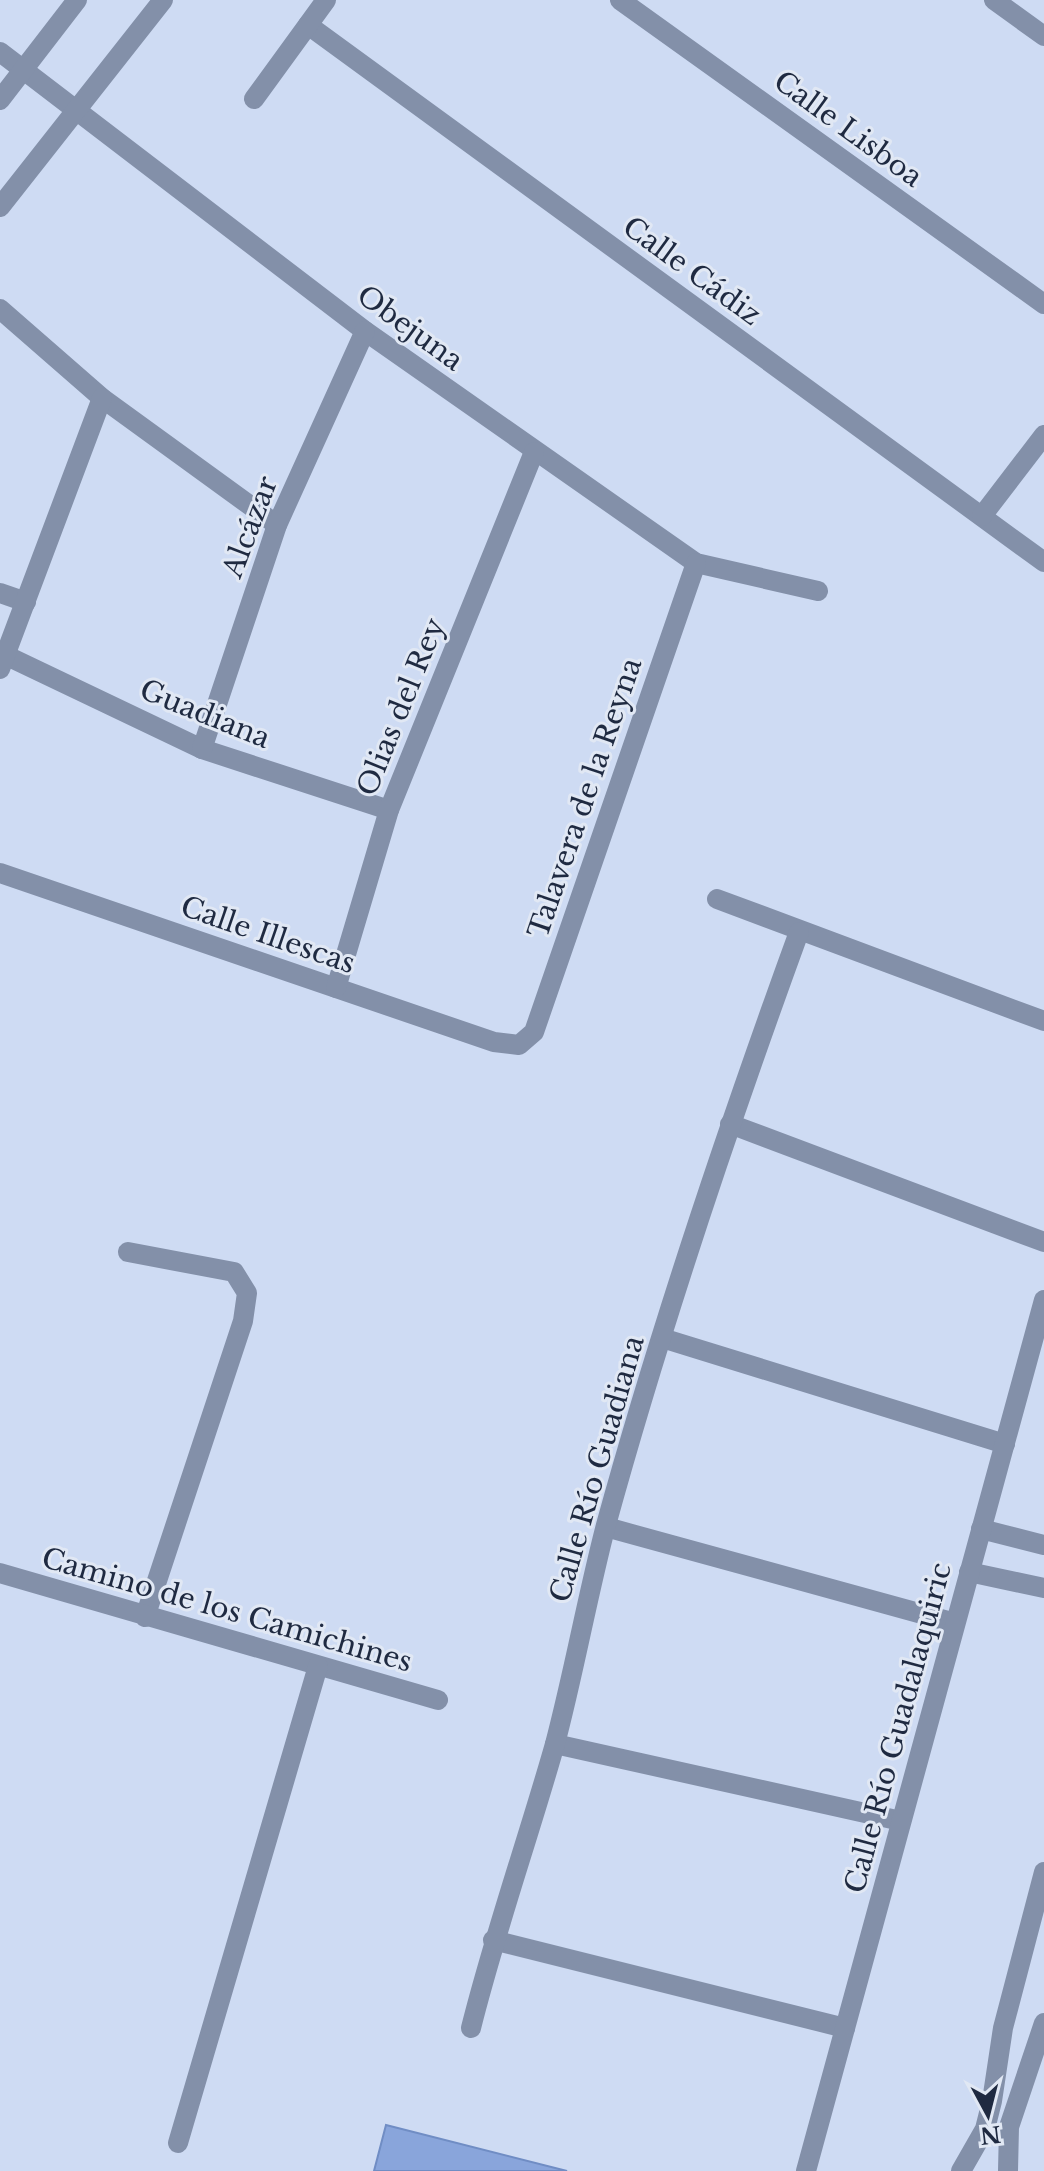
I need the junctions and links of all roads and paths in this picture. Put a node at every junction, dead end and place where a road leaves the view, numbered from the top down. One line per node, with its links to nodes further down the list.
1 (77, 0): 9 (street)
2 (163, 0): 12 (street)
3 (326, 0): 6 (street)
4 (620, 0): 14 (street, Calle Lisboa)
5 (994, 0): 7 (street)
6 (308, 25): 10 (street); 20 (street, Calle Cádiz)
7 (1044, 36)
8 (0, 52): 9 (street, Obejuna)
9 (23, 68): 11 (street); 12 (street, Obejuna)
10 (254, 99)
11 (0, 100)
12 (76, 108): 13 (street); 16 (street, Obejuna)
13 (0, 207)
14 (1044, 304)
15 (0, 309): 17 (street)
16 (365, 331): 19 (street, Obejuna); 21 (street, Alcázar)
17 (102, 398): 21 (street); 26 (street)
18 (1044, 435): 20 (street)
19 (534, 452): 23 (street, Obejuna); 29 (street, Olias del Rey)
20 (982, 516): 22 (street, Calle Cádiz)
21 (277, 525): 28 (street, Alcázar)
22 (1044, 562)
23 (696, 563): 24 (street, Obejuna); 35 (street, Talavera de la Reyna)
24 (818, 591)
25 (0, 593): 26 (street)
26 (26, 602): 27 (street)
27 (2, 662): 28 (street, Guadiana)
28 (202, 749): 29 (street, Guadiana)
29 (389, 810): 33 (street, Olias del Rey)
30 (0, 873): 33 (street, Calle Illescas)
31 (717, 899): 32 (street)
32 (799, 932): 34 (street); 36 (street, Calle Río Guadiana)
33 (336, 988): 35 (street, Calle Illescas)
34 (1044, 1021)
35 (519, 1045)
36 (730, 1124): 37 (street); 40 (street, Calle Río Guadiana)
37 (1044, 1242)
38 (128, 1252): 48 (street)
39 (1044, 1300): 41 (street, Calle Río Guadalaquiric)
40 (662, 1338): 41 (street); 42 (street, Calle Río Guadiana)
41 (1005, 1444): 43 (street, Calle Río Guadalaquiric)
42 (606, 1527): 49 (street); 52 (street, Calle Río Guadiana)
43 (981, 1529): 44 (street); 45 (street, Calle Río Guadalaquiric)
44 (1044, 1545)
45 (969, 1572): 47 (street); 49 (street, Calle Río Guadalaquiric)
46 (0, 1573): 48 (street, Camino de los Camichines)
47 (1044, 1588)
48 (145, 1617): 50 (street, Camino de los Camichines)
49 (955, 1623): 53 (street, Calle Río Guadalaquiric)
50 (318, 1666): 51 (street, Camino de los Camichines); 59 (street)
51 (438, 1700)
52 (555, 1744): 53 (street); 55 (street, Calle Río Guadiana)
53 (901, 1821): 58 (street, Calle Río Guadalaquiric)
54 (1044, 1872): 61 (street)
55 (493, 1940): 57 (street, Calle Río Guadiana); 58 (street)
56 (1044, 2023): 62 (street)
57 (471, 2028)
58 (845, 2028): 60 (street, Calle Río Guadalaquiric)
59 (178, 2143)
60 (806, 2171)
61 (961, 2171)
62 (1008, 2171)

